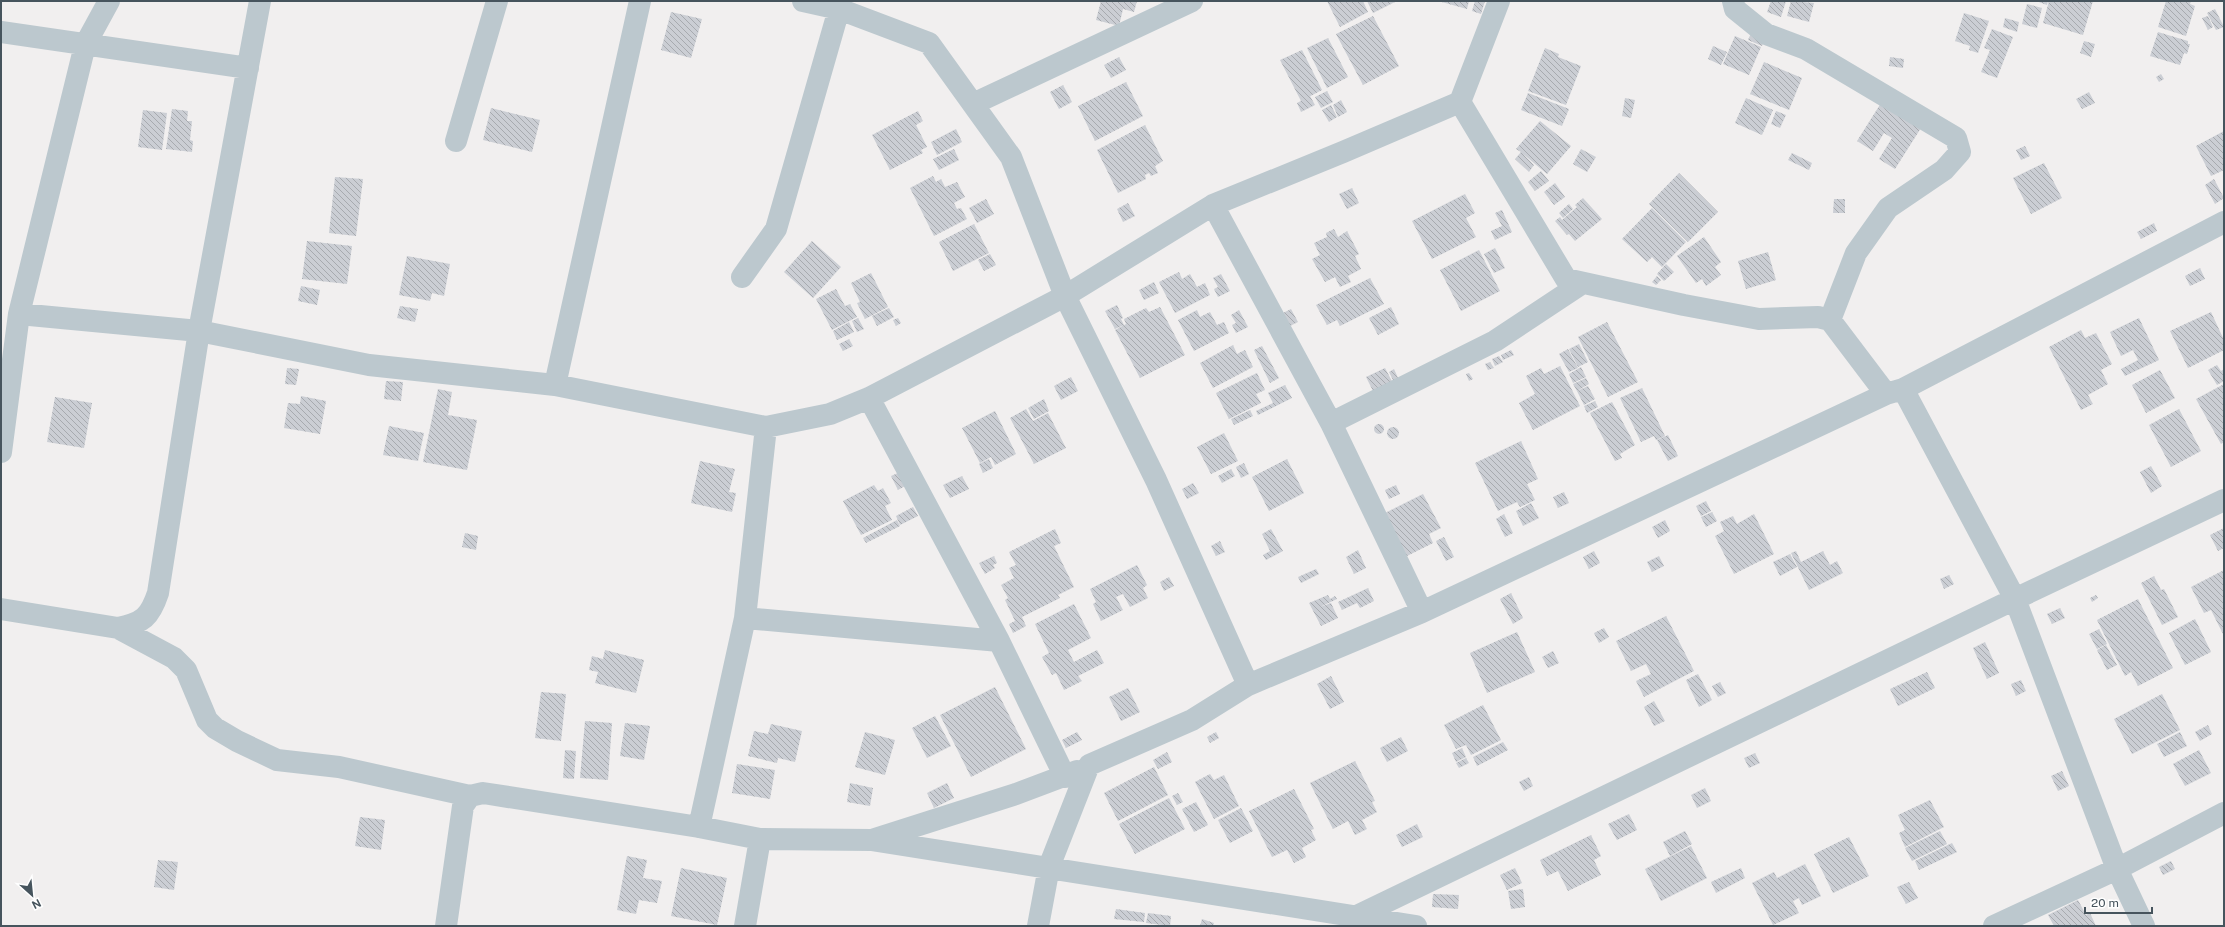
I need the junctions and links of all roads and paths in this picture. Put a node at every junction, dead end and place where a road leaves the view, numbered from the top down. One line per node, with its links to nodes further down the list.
1 (109, 1): 11 (street)
2 (260, 1): 12 (street)
3 (497, 1): 15 (street)
4 (640, 1): 24 (street)
5 (803, 1): 9 (street)
6 (1192, 1): 14 (street)
7 (1499, 1): 13 (street)
8 (1733, 1): 22 (street)
9 (839, 9): 14 (street); 18 (street)
10 (1, 32): 11 (street)
11 (85, 45): 12 (street); 21 (street)
12 (248, 68): 23 (street)
13 (1460, 102): 16 (street); 19 (street)
14 (974, 104): 20 (street)
15 (456, 141)
16 (1213, 205): 20 (street); 27 (street)
17 (2224, 222): 25 (street)
18 (742, 277)
19 (1581, 284): 22 (street); 27 (street)
20 (1065, 296): 26 (street); 37 (street)
21 (19, 314): 23 (street); 29 (street)
22 (1830, 320): 25 (street)
23 (199, 332): 24 (street); 35 (street)
24 (555, 385): 28 (street)
25 (1894, 391): 31 (street); 33 (street)
26 (870, 398): 28 (street); 36 (street)
27 (1331, 423): 33 (street)
28 (766, 427): 34 (street)
29 (1, 452)
30 (2224, 500): 31 (street)
31 (2015, 599): 46 (street); 47 (street)
32 (1, 609): 35 (street)
33 (1422, 612): 37 (street)
34 (744, 618): 36 (street); 42 (street)
35 (118, 628): 40 (street)
36 (999, 640): 39 (street)
37 (1248, 685): 38 (street)
38 (1089, 765): 39 (street); 45 (street)
39 (1065, 777): 44 (street)
40 (470, 796): 42 (street); 48 (street)
41 (2224, 813): 46 (street)
42 (700, 827): 43 (street)
43 (760, 839): 44 (street); 49 (street)
44 (871, 840): 45 (street)
45 (1049, 867): 47 (street); 50 (street)
46 (2117, 869): 52 (street); 53 (street)
47 (1356, 921): 51 (street)
48 (446, 926)
49 (745, 926)
50 (1038, 926)
51 (1416, 926)
52 (1994, 926)
53 (2144, 926)

